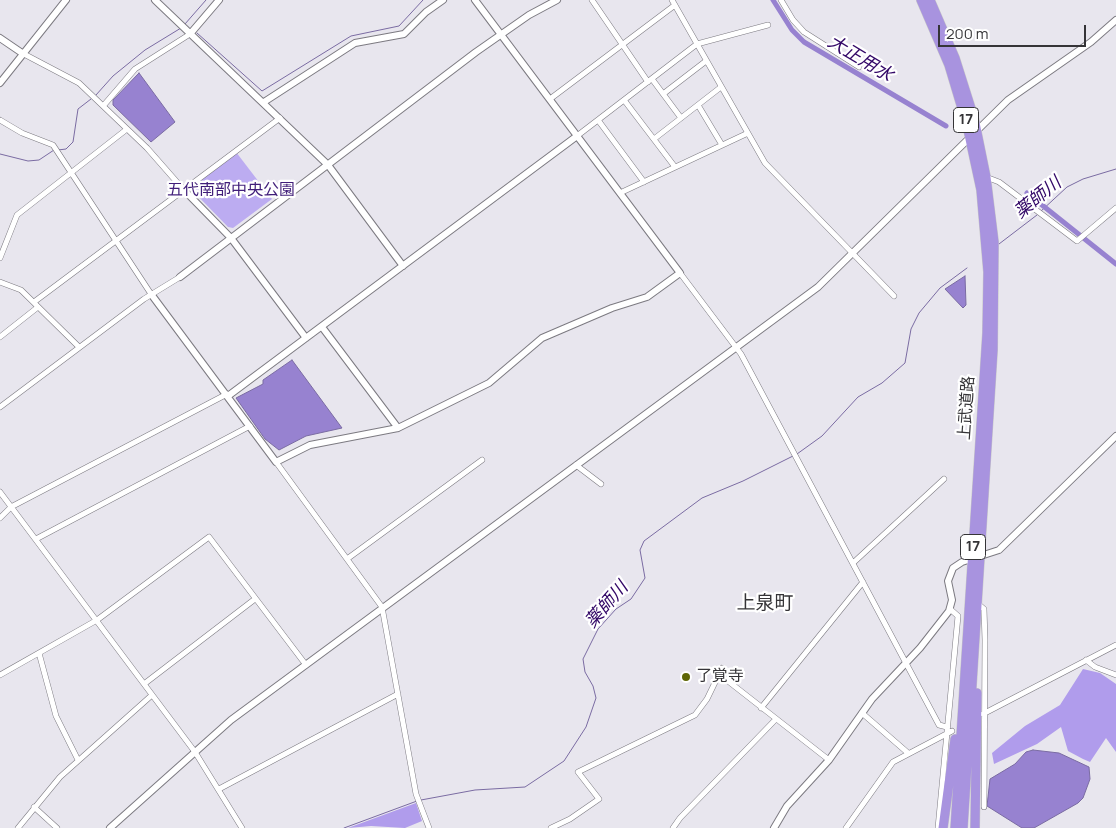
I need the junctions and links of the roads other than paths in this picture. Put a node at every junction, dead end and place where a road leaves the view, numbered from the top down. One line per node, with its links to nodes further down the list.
1 (66, 0): 19 (street)
2 (155, 0): 14 (street)
3 (219, 0): 14 (street)
4 (443, 0): 28 (street)
5 (475, 0): 15 (street)
6 (557, 0): 15 (street)
7 (592, 0): 17 (street)
8 (781, 0): 21 (street)
9 (921, 0): 39 (highway, 上武道路 / 17)
10 (930, 0): 36 (highway, 上武道路 / 17)
11 (673, 3): 17 (street); 18 (street)
12 (1116, 20): 36 (street)
13 (768, 25): 18 (street)
14 (190, 34): 28 (street); 29 (street)
15 (501, 35): 26 (street); 42 (street)
16 (0, 38): 19 (street)
17 (623, 44): 22 (street); 26 (street)
18 (698, 44): 20 (street); 22 (street)
19 (22, 53): 23 (street); 29 (street)
20 (706, 61): 24 (street); 25 (street)
21 (859, 67)
22 (650, 80): 25 (street); 27 (street)
23 (0, 83)
24 (721, 87): 30 (street); 37 (street)
25 (663, 94): 32 (street)
26 (550, 99): 38 (street)
27 (624, 100): 34 (street); 40 (street)
28 (264, 102): 31 (street)
29 (104, 105): 35 (street)
30 (698, 105): 32 (street); 41 (street)
31 (280, 118): 42 (street); 47 (street)
32 (681, 118): 40 (street)
33 (0, 120): 44 (street)
34 (598, 120): 38 (street); 46 (street)
35 (127, 129): 44 (street); 47 (street)
36 (976, 130): 39 (street); 45 (highway, 上武道路 / 17)
37 (748, 133): 41 (street); 53 (street)
38 (577, 136): 48 (street); 55 (street)
39 (970, 138): 52 (highway, 上武道路 / 17); 53 (street)
40 (654, 139): 43 (street)
41 (722, 145): 43 (street)
42 (328, 165): 50 (street); 55 (street)
43 (675, 167): 46 (street)
44 (71, 173): 51 (street); 54 (street)
45 (986, 177): 49 (street); 52 (highway, 上武道路 / 17)
46 (644, 182): 48 (street)
47 (183, 189): 50 (street); 51 (street)
48 (620, 193): 56 (street)
49 (1116, 208)
50 (231, 238): 57 (street); 64 (street)
51 (115, 241): 59 (street); 61 (street)
52 (990, 244): 81 (highway, 上武道路 / 17)
53 (853, 254): 60 (street); 65 (street)
54 (0, 258)
55 (403, 266): 62 (street)
56 (680, 273): 65 (street); 70 (street)
57 (180, 277): 59 (street)
58 (0, 282): 61 (street)
59 (151, 294): 66 (street); 67 (street)
60 (894, 296)
61 (36, 305): 63 (street); 66 (street)
62 (322, 327): 64 (street); 70 (street)
63 (0, 337)
64 (306, 338): 67 (street)
65 (735, 346): 74 (street); 83 (street)
66 (79, 347): 68 (street)
67 (228, 395): 69 (street); 78 (street)
68 (0, 408)
69 (250, 426): 73 (street); 80 (street)
70 (398, 428): 73 (street)
71 (1116, 436): 81 (street)
72 (482, 460): 82 (street)
73 (276, 462): 82 (street)
74 (576, 464): 76 (street); 87 (street)
75 (944, 479): 83 (street)
76 (601, 484)
77 (0, 492): 78 (street)
78 (11, 507): 79 (street); 80 (street)
79 (0, 518)
80 (36, 539): 89 (street)
81 (977, 558): 86 (highway, 上武道路 / 17); 88 (street); 90 (highway, 上武道路 / 17)
82 (347, 559): 87 (street)
83 (853, 563): 84 (street)
84 (863, 582): 94 (street); 103 (street)
85 (255, 599): 89 (street); 95 (street); 100 (street)
86 (978, 604): 90 (highway, 上武道路 / 17); 105 (street)
87 (382, 608): 95 (street); 101 (street)
88 (950, 609): 94 (street); 107 (street)
89 (97, 620): 92 (street); 100 (street)
90 (972, 635): 126 (highway); 127 (highway, 上武道路 / 17); 128 (highway, 上武道路 / 17); 129 (highway)
91 (1116, 645): 93 (street)
92 (39, 653): 99 (street); 111 (street)
93 (1086, 660): 98 (street); 105 (street)
94 (907, 663): 104 (street); 107 (street)
95 (306, 665): 109 (street)
96 (722, 668): 97 (street)
97 (719, 674): 103 (street); 121 (street)
98 (1116, 674)
99 (0, 675)
100 (144, 684): 102 (street)
101 (398, 694): 113 (street); 120 (street)
102 (152, 695): 109 (street); 111 (street)
103 (761, 708): 106 (street)
104 (862, 713): 110 (street); 112 (street)
105 (982, 714): 115 (street)
106 (776, 719): 112 (street); 122 (street)
107 (949, 729): 108 (street)
108 (946, 734): 110 (street); 125 (street)
109 (195, 752): 113 (street); 118 (street)
110 (908, 753): 124 (street)
111 (78, 760): 114 (street)
112 (829, 760): 123 (street)
113 (219, 789): 119 (street)
114 (34, 807): 116 (street); 117 (street)
115 (984, 807)
116 (18, 828)
117 (57, 828)
118 (110, 828)
119 (242, 828)
120 (429, 828)
121 (550, 828)
122 (673, 828)
123 (774, 828)
124 (846, 828)
125 (938, 828)
126 (943, 828)
127 (955, 828)
128 (962, 828)
129 (976, 828)

